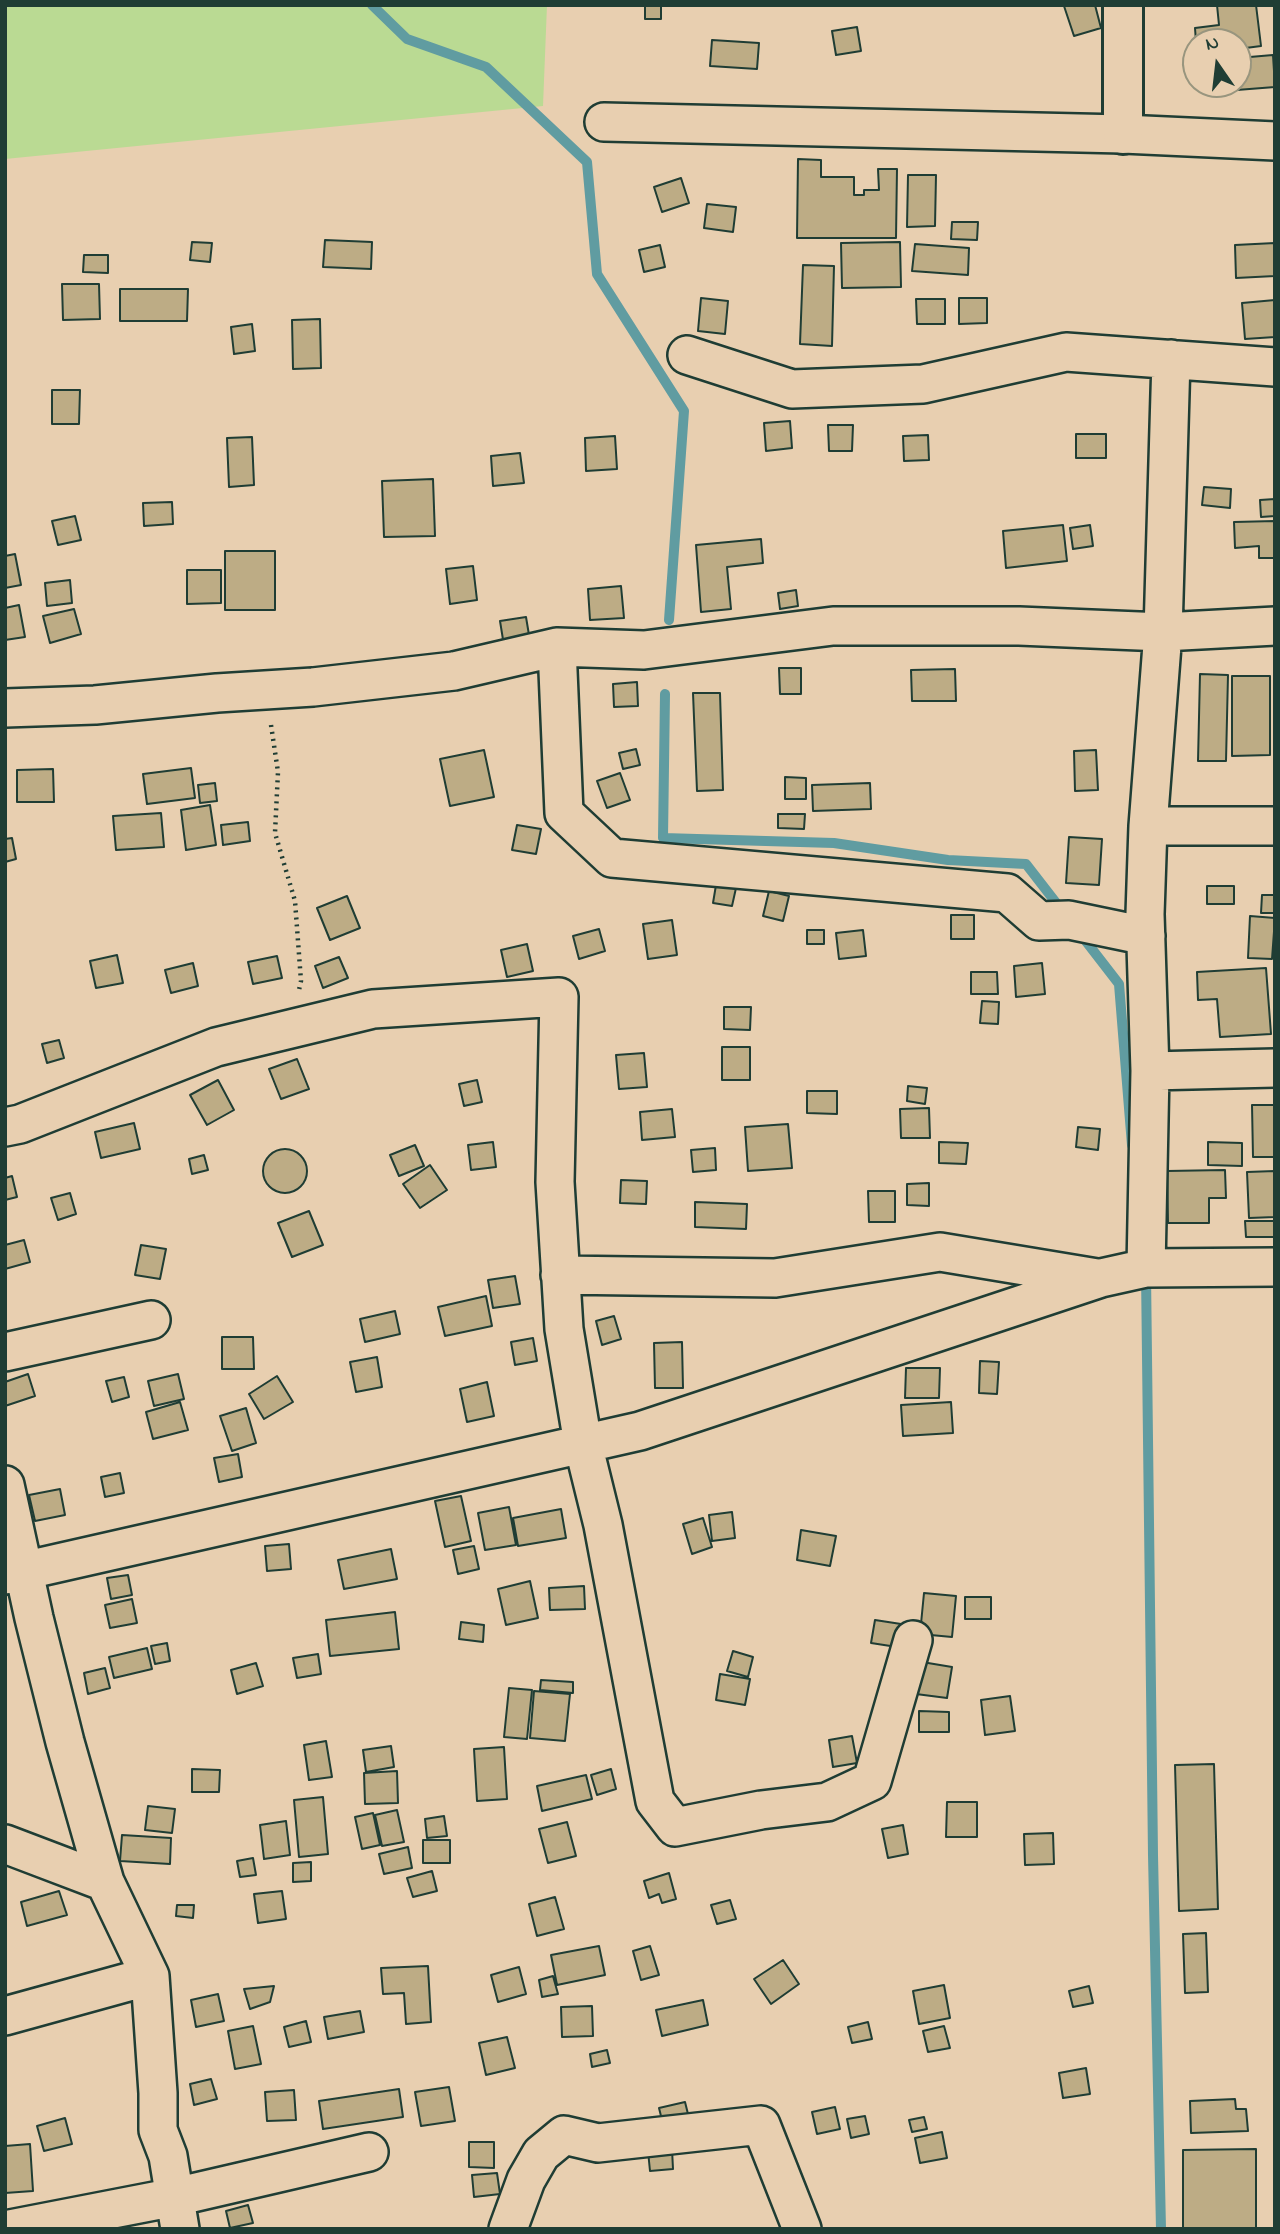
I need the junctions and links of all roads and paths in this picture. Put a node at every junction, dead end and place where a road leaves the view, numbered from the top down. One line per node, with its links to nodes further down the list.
1 (1124, 5): 3 (street)
2 (604, 122): 3 (street)
3 (1123, 134): 4 (street)
4 (1275, 141)
5 (687, 355): 6 (street)
6 (1171, 359): 7 (street); 9 (street)
7 (1275, 367)
8 (1275, 626): 9 (street)
9 (1163, 632): 10 (street); 14 (street)
10 (557, 647): 11 (street); 15 (street)
11 (267, 690): 12 (street); 16 (path)
12 (5, 708)
13 (1275, 826): 14 (street)
14 (1148, 827): 15 (street)
15 (1146, 936): 18 (street)
16 (293, 1029): 19 (street); 22 (street)
17 (1275, 1068): 18 (street)
18 (1150, 1071): 21 (street)
19 (5, 1127)
20 (1275, 1267): 21 (street)
21 (1146, 1268): 23 (street)
22 (561, 1275): 23 (street); 26 (street)
23 (1101, 1278): 26 (street)
24 (151, 1320): 25 (street)
25 (5, 1352)
26 (583, 1444): 28 (street); 29 (street)
27 (5, 1485): 28 (street)
28 (15, 1573): 31 (street)
29 (913, 1640)
30 (5, 1844): 31 (street)
31 (105, 1882): 32 (street)
32 (150, 1976): 33 (street); 35 (street)
33 (5, 2016)
34 (369, 2152): 35 (street)
35 (178, 2213): 36 (street)
36 (10, 2229)
37 (508, 2229): 38 (street)
38 (802, 2229)

